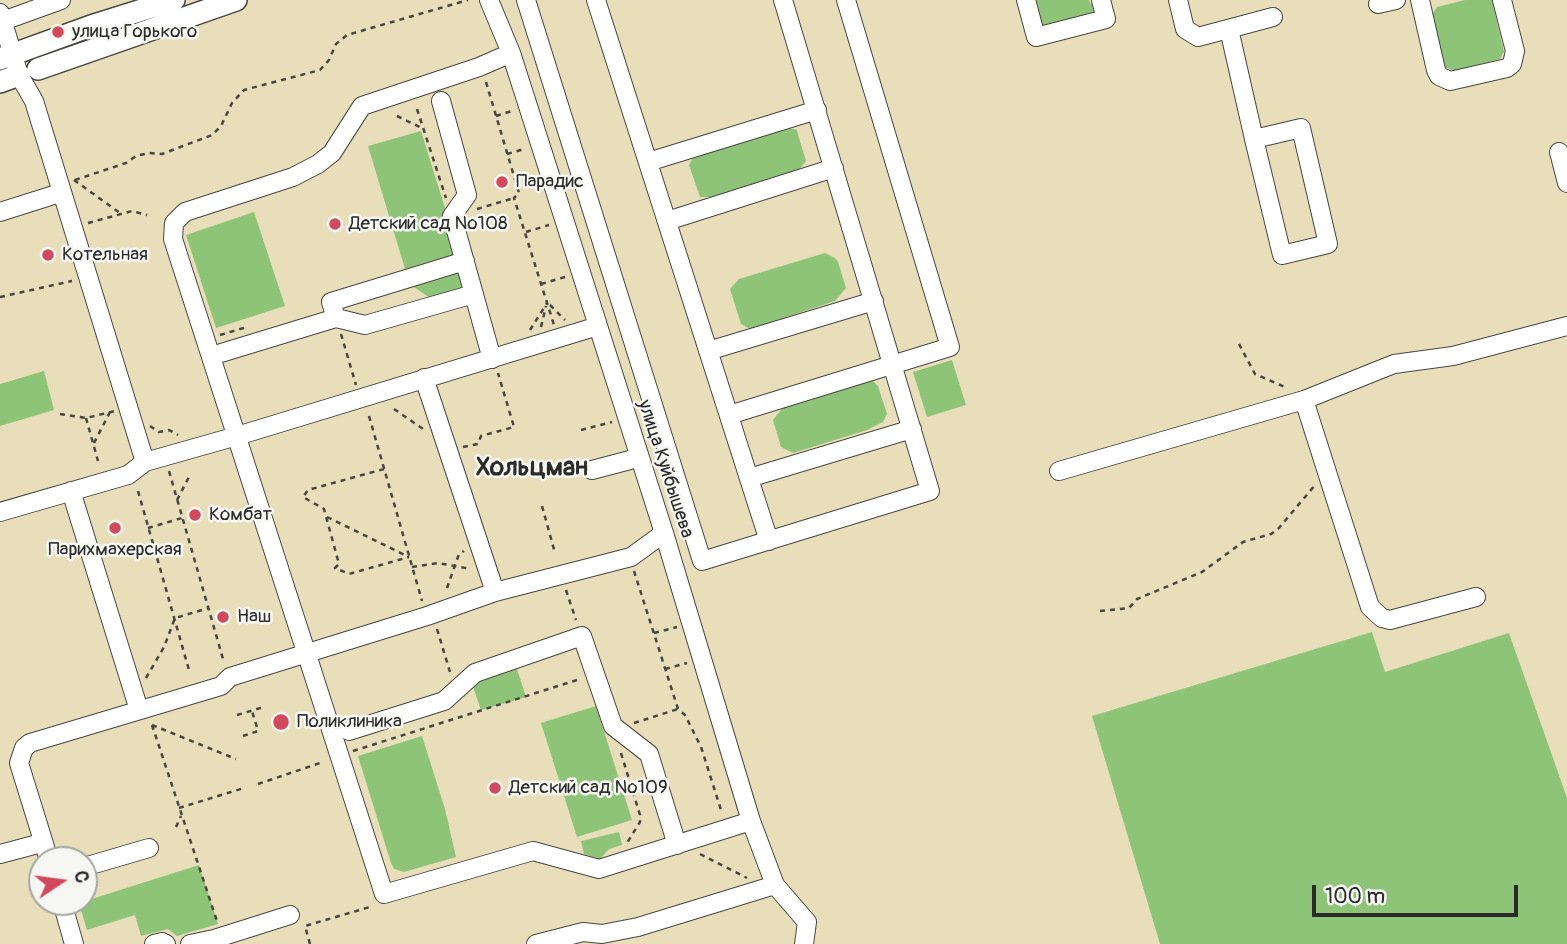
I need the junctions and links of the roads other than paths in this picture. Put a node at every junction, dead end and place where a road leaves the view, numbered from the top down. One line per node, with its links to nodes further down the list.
1 (61, 0): 17 (street)
2 (174, 0): 20 (main road)
3 (236, 0): 20 (main road)
4 (489, 0): 19 (street, улица Куйбышева)
5 (526, 0): 54 (street)
6 (596, 0): 25 (street)
7 (783, 0): 22 (street)
8 (846, 0): 39 (street)
9 (1026, 0): 10 (street)
10 (1101, 0)
11 (1178, 0): 18 (street)
12 (1396, 0): 15 (street)
13 (1420, 0): 14 (street)
14 (1502, 0)
15 (1378, 4)
16 (1273, 17): 18 (street)
17 (1, 19): 20 (street)
18 (1229, 29): 23 (street)
19 (511, 53): 35 (street, улица Куйбышева); 45 (street)
20 (14, 68): 28 (street)
21 (441, 101): 31 (street)
22 (817, 110): 25 (street); 26 (street)
23 (1254, 139): 23 (street)
24 (1559, 152): 27 (street)
25 (648, 162): 30 (street)
26 (834, 169): 30 (street); 33 (street)
27 (1567, 183)
28 (67, 185): 29 (street); 47 (street)
29 (0, 212)
30 (667, 221): 37 (street)
31 (465, 261): 32 (street); 34 (street)
32 (474, 294): 34 (street); 40 (street)
33 (874, 301): 37 (street); 39 (street)
34 (335, 318): 38 (street)
35 (598, 326): 40 (street); 53 (street, улица Куйбышева)
36 (1567, 326): 42 (street)
37 (708, 351): 43 (street)
38 (221, 353)
39 (893, 365): 43 (street); 44 (street)
40 (495, 366): 41 (street)
41 (424, 378): 45 (street); 55 (street)
42 (1304, 400): 49 (street); 56 (street)
43 (729, 415): 50 (street)
44 (912, 429): 50 (street); 54 (street)
45 (237, 436): 47 (street); 57 (street)
46 (630, 460): 48 (street)
47 (145, 462): 51 (street)
48 (592, 470)
49 (1059, 471)
50 (749, 478): 54 (street)
51 (71, 491): 52 (street); 58 (street)
52 (0, 512)
53 (664, 533): 55 (street); 60 (street, улица Куйбышева)
54 (769, 541)
55 (495, 592): 57 (street)
56 (1476, 597)
57 (307, 653): 58 (street); 62 (street)
58 (139, 710): 63 (street)
59 (349, 730): 62 (street)
60 (751, 821): 62 (street); 67 (street, улица Куйбышева)
61 (34, 845): 65 (street)
62 (677, 845)
63 (45, 846)
64 (149, 848): 66 (street)
65 (0, 855)
66 (98, 863)
67 (775, 885): 74 (street); 75 (street, улица Куйбышева)
68 (290, 915): 73 (street)
69 (66, 916): 70 (street)
70 (74, 944)
71 (155, 944): 72 (street)
72 (166, 944)
73 (190, 944)
74 (537, 944)
75 (804, 944)

